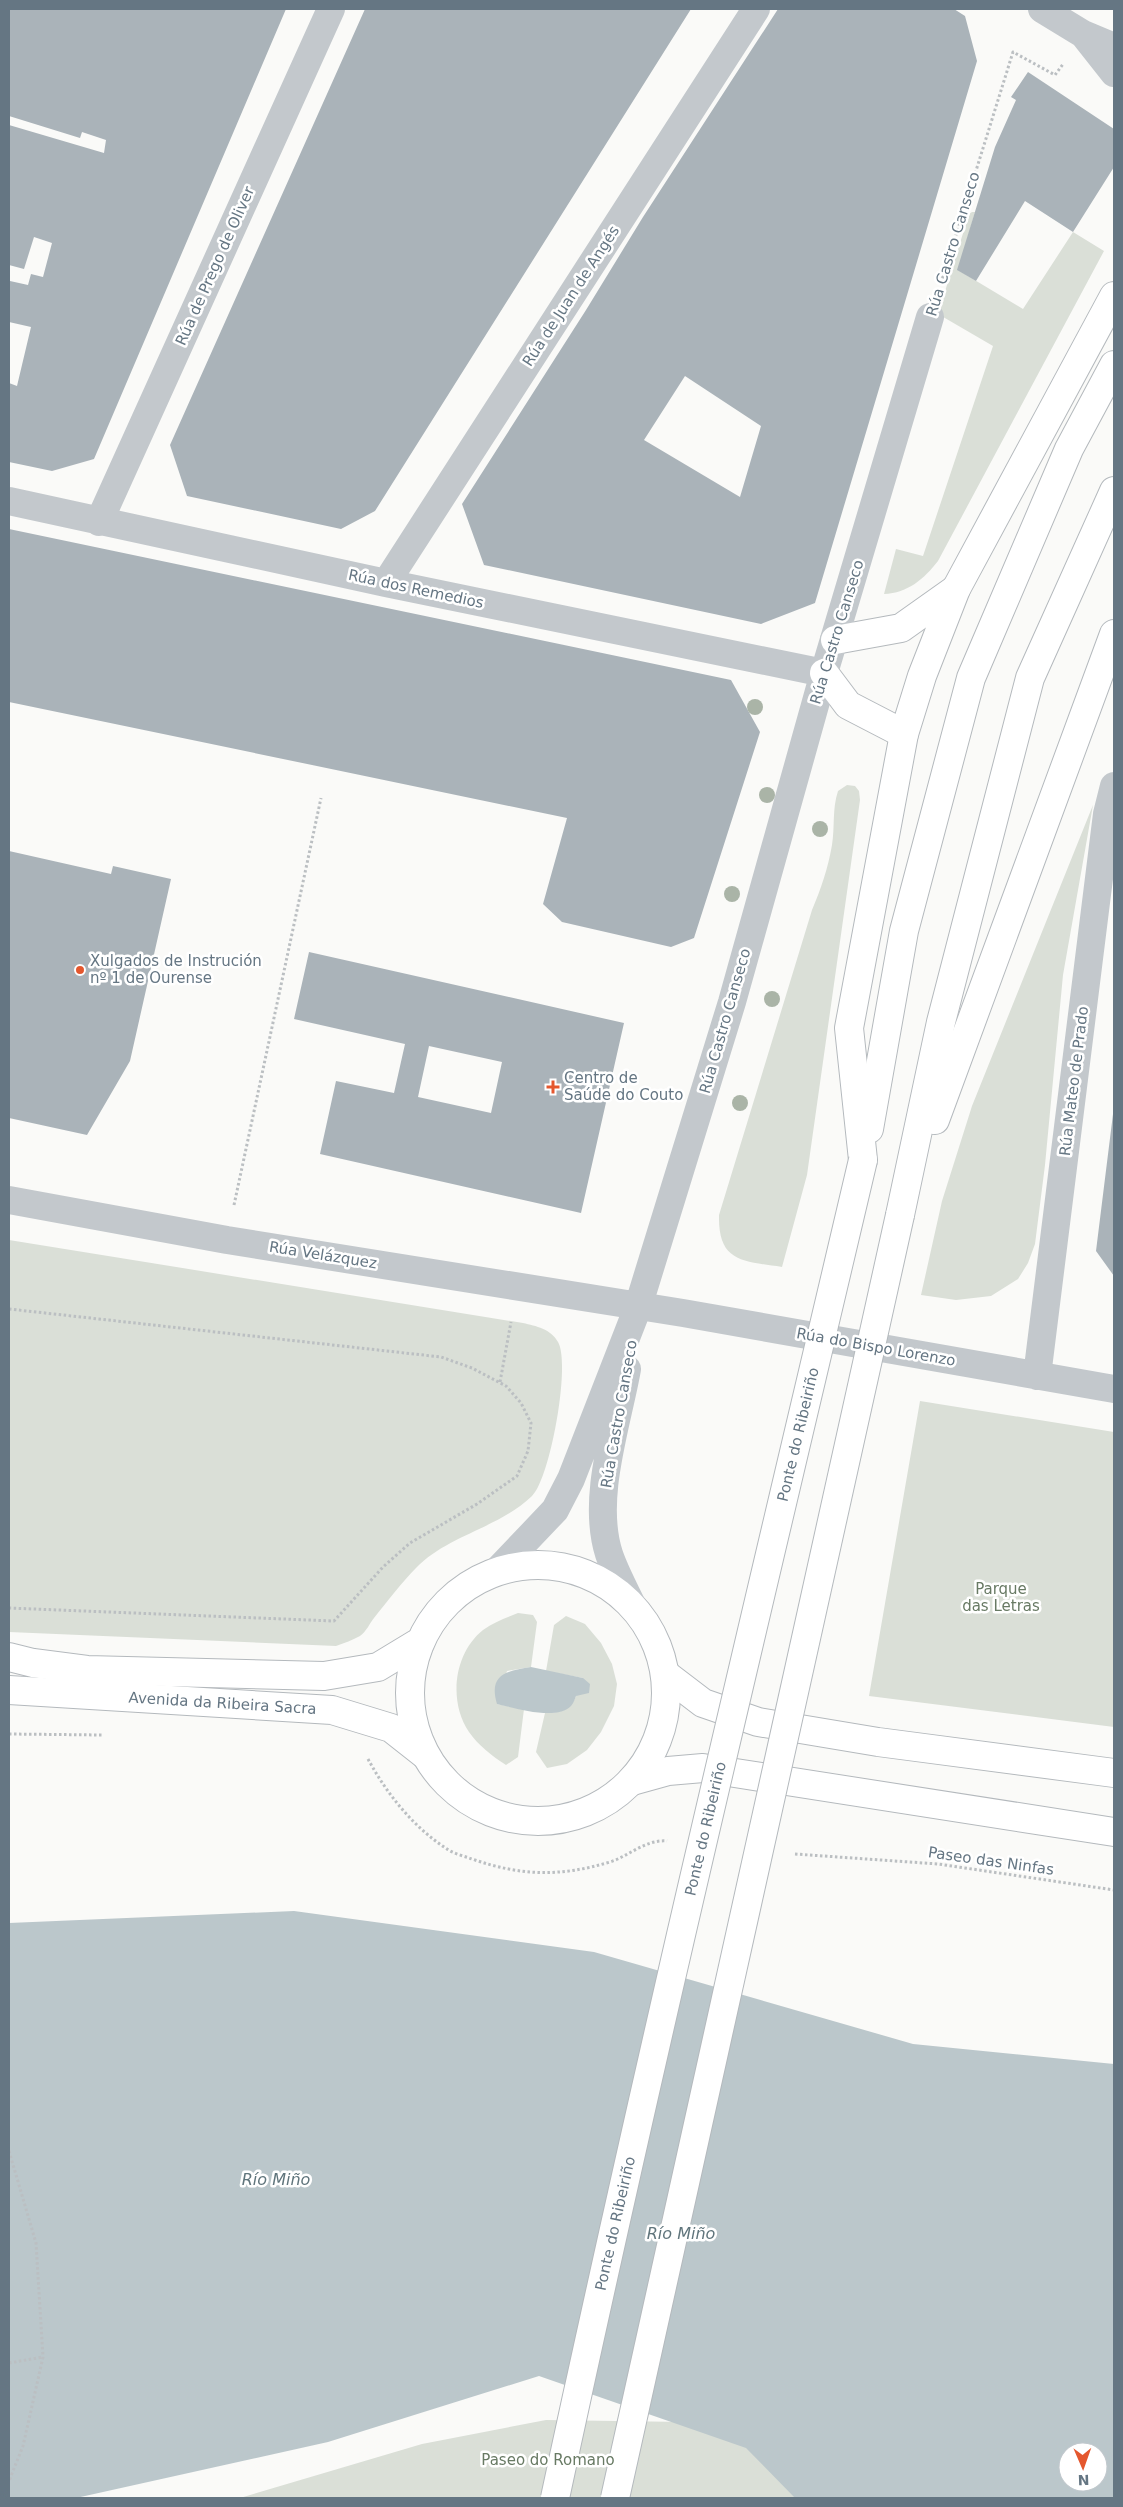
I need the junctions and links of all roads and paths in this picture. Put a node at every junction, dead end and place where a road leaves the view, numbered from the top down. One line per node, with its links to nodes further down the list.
1 (331, 9): 12 (street, Rúa de Prego de Oliver)
2 (756, 9): 13 (street, Rúa de Juan de Angés)
3 (1042, 9): 4 (street)
4 (1083, 34): 5 (street); 6 (street); 8 (path, Rúa Castro Canseco)
5 (1114, 47)
6 (1114, 73)
7 (1114, 296): 14 (highway)
8 (930, 317): 16 (street, Rúa Castro Canseco)
9 (1114, 365): 21 (highway, Ponte do Ribeiriño)
10 (1114, 491): 23 (highway)
11 (9, 501): 12 (street, Rúa dos Remedios)
12 (99, 522): 13 (street, Rúa dos Remedios)
13 (386, 583): 17 (street, Rúa dos Remedios)
14 (956, 589): 16 (highway); 18 (highway)
15 (1114, 634): 23 (highway)
16 (835, 640): 17 (street, Rúa Castro Canseco)
17 (824, 672): 18 (highway); 26 (street, Rúa Castro Canseco)
18 (904, 734): 21 (highway)
19 (1114, 786): 28 (street, Rúa Mateo de Prado)
20 (321, 798): 24 (path)
21 (863, 1160): 52 (highway, Ponte do Ribeiriño, bridge)
22 (9, 1200): 24 (street, Rúa Velázquez)
23 (900, 1215): 53 (highway, bridge)
24 (227, 1240): 25 (street, Rúa Velázquez)
25 (517, 1287): 26 (street, Rúa Velázquez); 29 (path)
26 (638, 1307): 28 (street, Rúa do Bispo Lorenzo); 31 (street, Rúa Castro Canseco); 32 (street, Rúa Castro Canseco)
27 (9, 1309): 29 (path)
28 (1037, 1376): 30 (street, Rúa do Bispo Lorenzo)
29 (500, 1382): 33 (path)
30 (1114, 1389)
31 (497, 1571): 32 (highway); 34 (highway)
32 (633, 1607): 36 (highway)
33 (9, 1608)
34 (416, 1644): 35 (highway, Avenida da Ribeira Sacra); 40 (highway)
35 (9, 1657)
36 (665, 1674): 42 (highway); 43 (highway)
37 (9, 1690): 40 (highway, Avenida da Ribeira Sacra)
38 (9, 1734): 39 (path)
39 (108, 1735)
40 (424, 1754): 43 (highway)
41 (366, 1755): 45 (path)
42 (1114, 1774)
43 (632, 1781): 44 (highway)
44 (1114, 1832)
45 (677, 1842)
46 (785, 1853): 47 (path, Paseo das Ninfas)
47 (1114, 1890)
48 (9, 2151): 49 (path)
49 (43, 2357): 50 (path); 51 (path)
50 (9, 2364)
51 (9, 2481)
52 (555, 2498)
53 (615, 2498)

